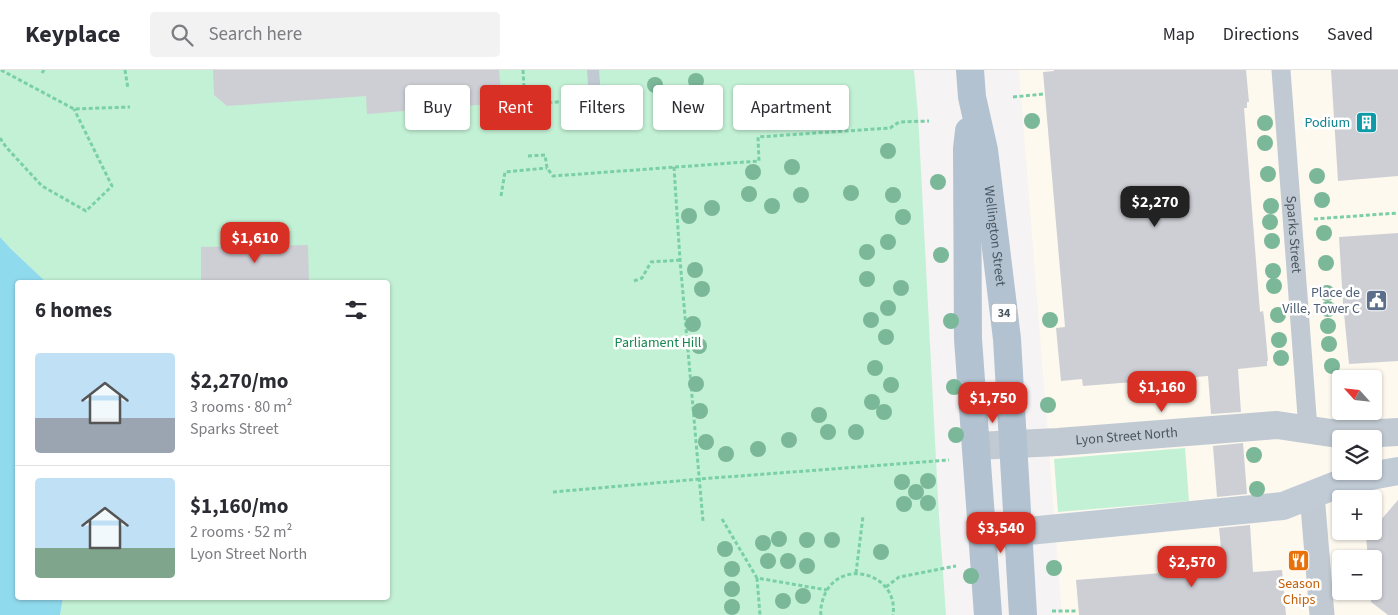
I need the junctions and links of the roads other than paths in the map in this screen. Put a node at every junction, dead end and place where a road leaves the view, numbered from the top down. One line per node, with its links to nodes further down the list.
1 (593, 70): 4 (lane)
2 (970, 70): 5 (main road, Wellington Street / 34)
3 (1282, 70): 6 (street, Sparks Street)
4 (594, 85)
5 (972, 97): 8 (main road, Wellington Street / 34); 9 (main road, Wellington Street / 34)
6 (1308, 429): 7 (street, Lyon Street North); 8 (street, Lyon Street North)
7 (1398, 432)
8 (1014, 444): 9 (street, Lyon Street North); 12 (main road, Wellington Street / 34)
9 (976, 446): 13 (main road, Wellington Street / 34)
10 (1398, 471): 11 (main road)
11 (1312, 494): 12 (main road); 16 (street)
12 (1018, 532): 13 (main road); 15 (main road, Wellington Street / 34)
13 (982, 534): 14 (main road, Wellington Street / 34)
14 (988, 615)
15 (1024, 615)
16 (1322, 615)

